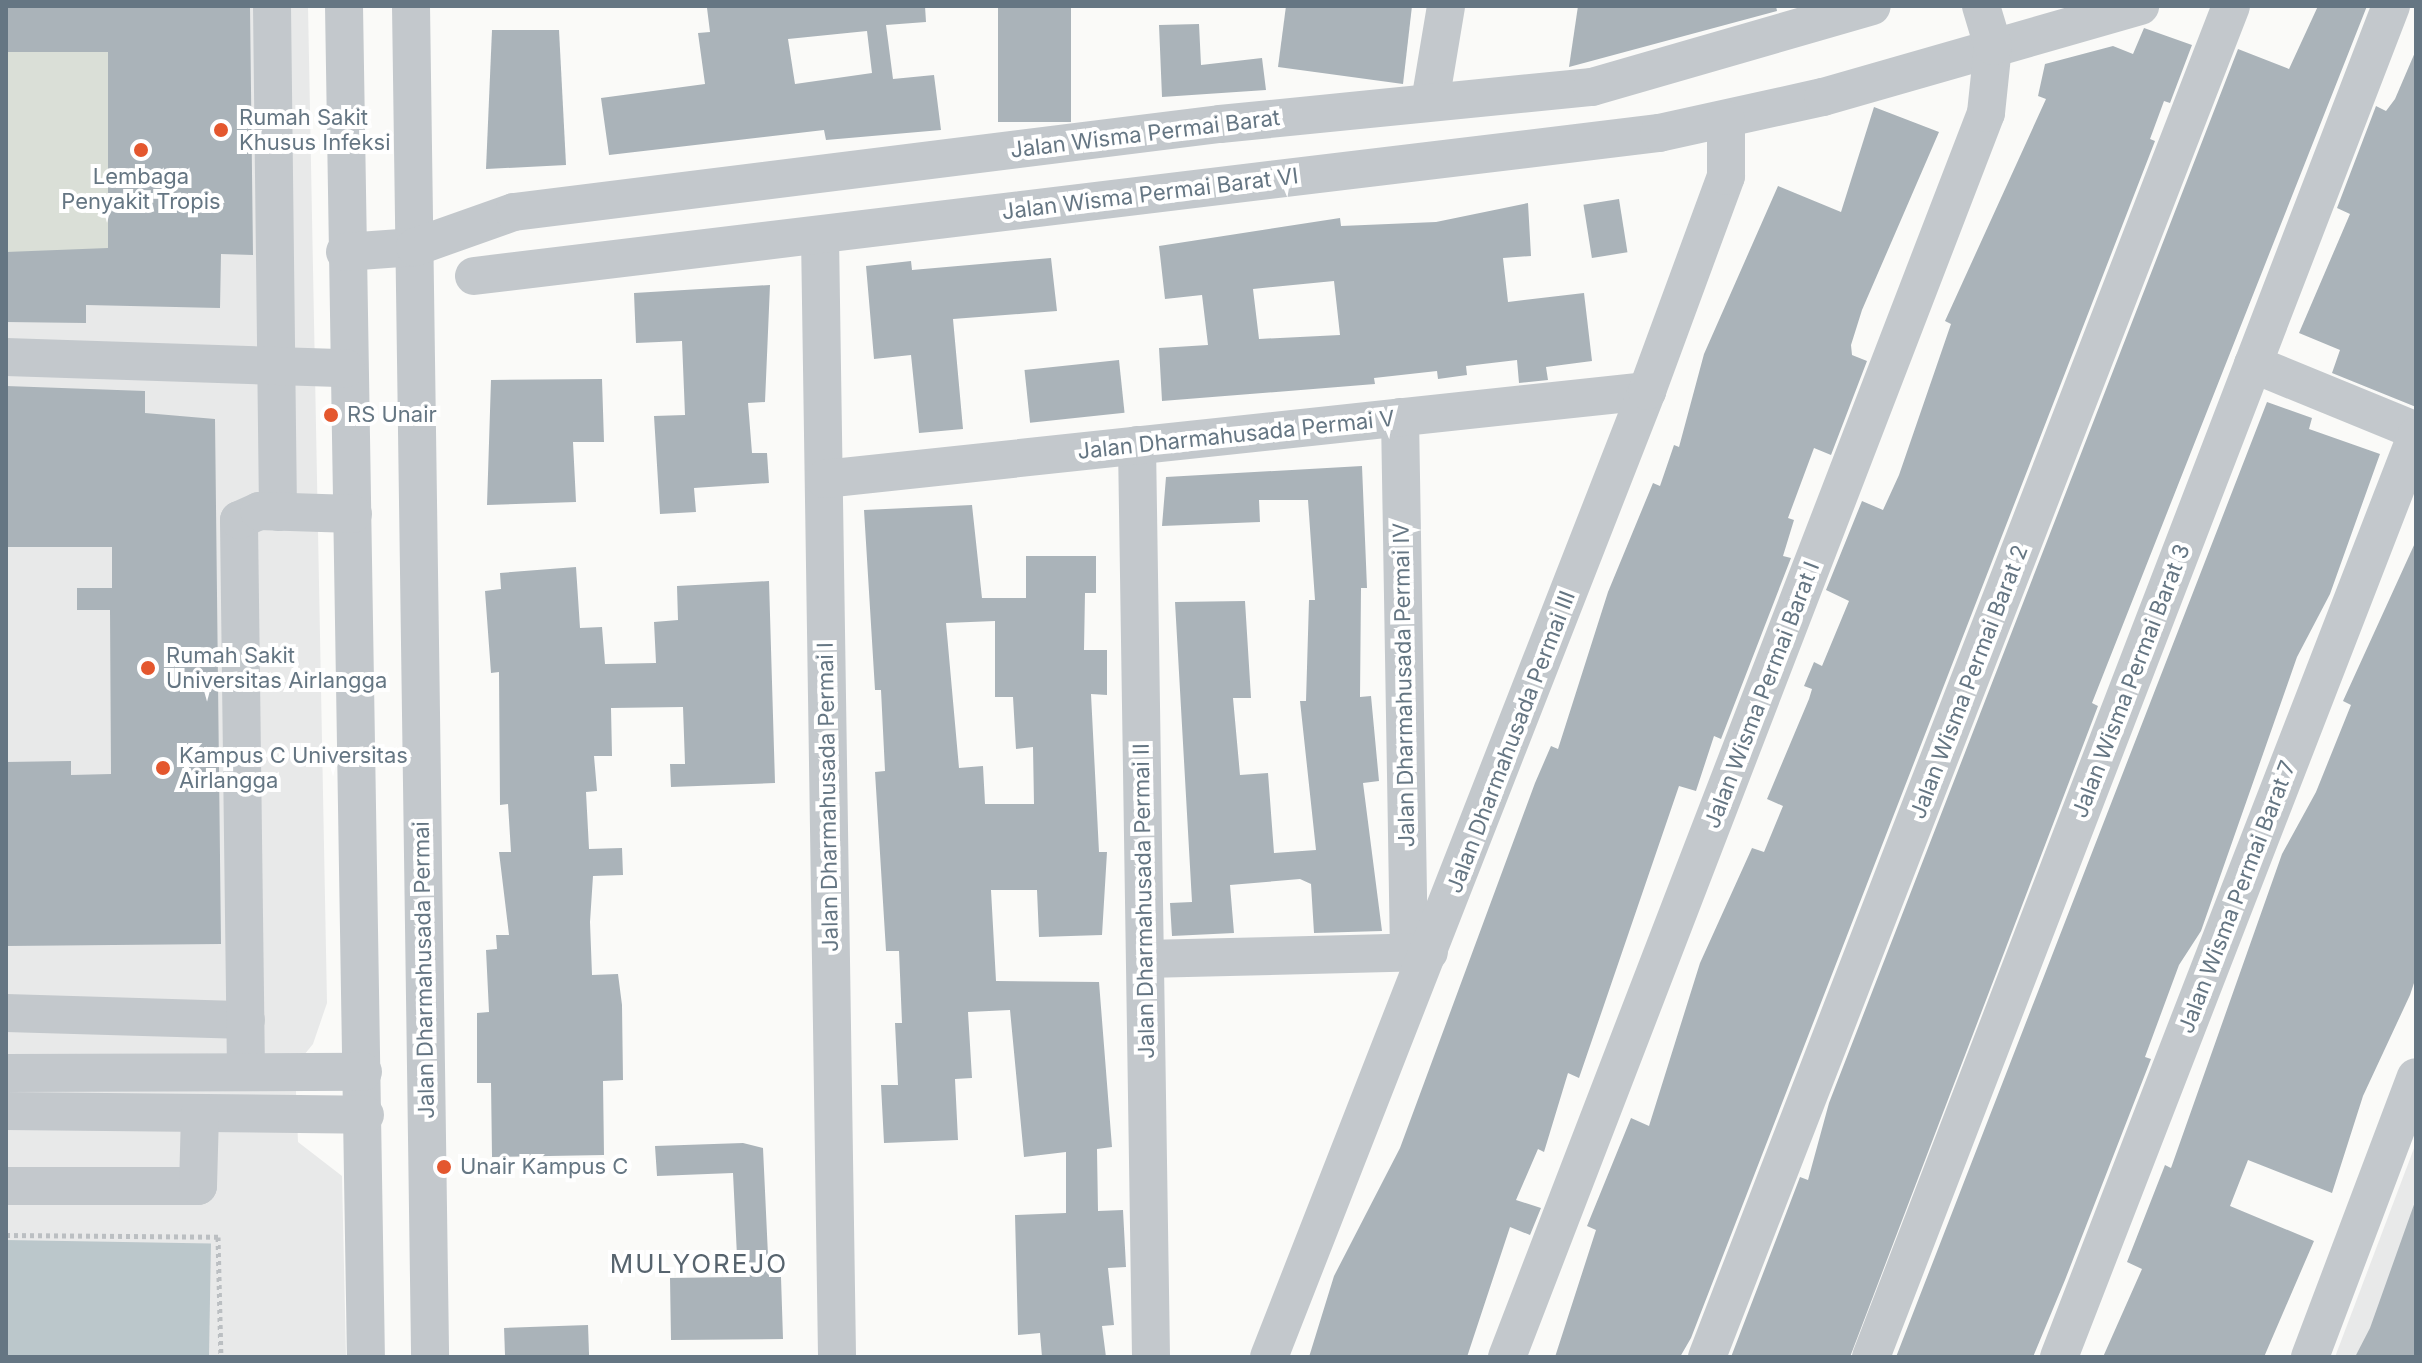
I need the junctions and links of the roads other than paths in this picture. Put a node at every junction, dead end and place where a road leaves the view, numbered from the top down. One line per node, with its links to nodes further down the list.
1 (272, 6): 20 (street)
2 (344, 6): 16 (street)
3 (411, 6): 15 (street, Jalan Dharmahusada Permai)
4 (1446, 6): 10 (street)
5 (1872, 6): 10 (street, Jalan Wisma Permai Barat)
6 (2140, 6): 9 (street, Jalan Wisma Permai Barat VI)
7 (2231, 6): 47 (street, Jalan Wisma Permai Barat 2)
8 (2391, 6): 19 (street, Jalan Wisma Permai Barat 3)
9 (1988, 27): 11 (street, Jalan Wisma Permai Barat VI); 46 (street, Jalan Wisma Permai Barat I)
10 (1430, 102): 12 (street, Jalan Wisma Permai Barat)
11 (1726, 120): 13 (street, Jalan Wisma Permai Barat VI); 22 (street, Jalan Dharmahusada Permai III)
12 (1220, 124): 13 (street); 15 (street, Jalan Wisma Permai Barat)
13 (1228, 184): 14 (street, Jalan Wisma Permai Barat VI)
14 (820, 236): 17 (street, Jalan Wisma Permai Barat VI); 26 (street, Jalan Dharmahusada Permai I)
15 (415, 247): 16 (street); 42 (street, Jalan Dharmahusada Permai)
16 (345, 252): 21 (street)
17 (474, 276)
18 (6, 357): 20 (street)
19 (2253, 364): 24 (street); 48 (street, Jalan Wisma Permai Barat 3)
20 (272, 366): 21 (street); 27 (street)
21 (346, 368): 28 (street)
22 (1647, 391): 23 (street, Jalan Dharmahusada Permai V); 29 (street, Jalan Dharmahusada Permai III)
23 (1400, 417): 25 (street, Jalan Dharmahusada Permai V); 29 (street, Jalan Dharmahusada Permai IV)
24 (2416, 433): 49 (street, Jalan Wisma Permai Barat 7)
25 (1137, 445): 26 (street, Jalan Dharmahusada Permai V); 30 (street, Jalan Dharmahusada Permai II)
26 (824, 479): 43 (street, Jalan Dharmahusada Permai I)
27 (278, 512): 28 (street); 32 (street)
28 (353, 514): 34 (street)
29 (1419, 953): 30 (street); 45 (street, Jalan Dharmahusada Permai III)
30 (1145, 959): 44 (street, Jalan Dharmahusada Permai II)
31 (6, 1013): 32 (street)
32 (246, 1020): 33 (street)
33 (246, 1072): 34 (street); 35 (street)
34 (363, 1072): 39 (street)
35 (6, 1073)
36 (2416, 1077): 50 (street)
37 (6, 1111): 38 (street)
38 (200, 1114): 39 (street); 40 (street)
39 (365, 1115): 41 (street)
40 (6, 1186)
41 (366, 1357)
42 (430, 1357)
43 (837, 1357)
44 (1151, 1357)
45 (1269, 1357)
46 (1507, 1357)
47 (1707, 1357)
48 (1871, 1357)
49 (2059, 1357)
50 (2310, 1357)

